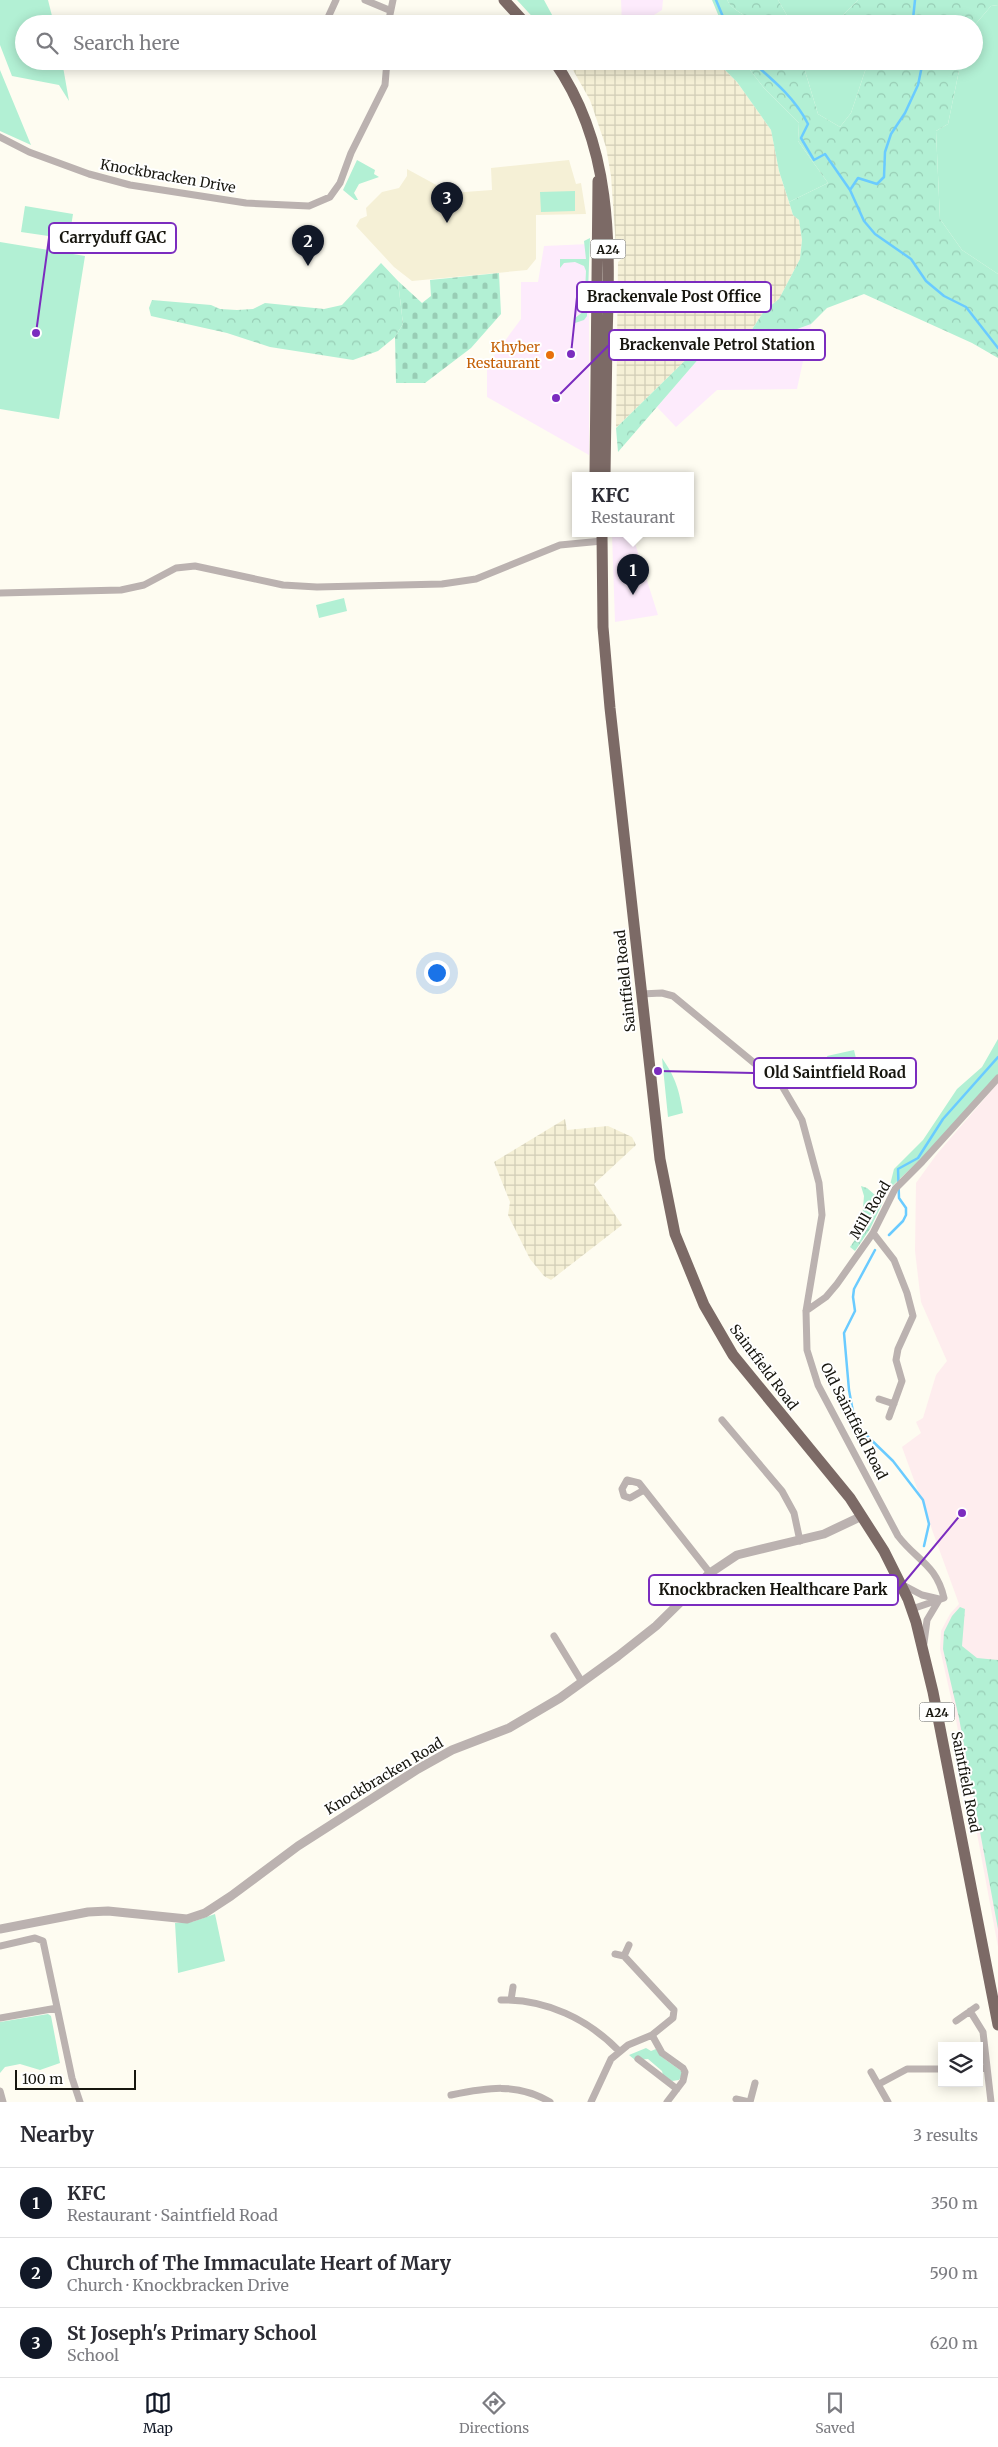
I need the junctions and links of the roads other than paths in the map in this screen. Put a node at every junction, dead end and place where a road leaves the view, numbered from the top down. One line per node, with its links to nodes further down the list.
1 (336, 0): 6 (street)
2 (365, 0): 5 (street)
3 (392, 0): 5 (street)
4 (504, 0): 8 (highway)
5 (389, 10): 7 (street)
6 (329, 15)
7 (389, 15)
8 (518, 15)
9 (386, 70): 11 (street, Knockbracken Drive)
10 (559, 70): 12 (highway, A24)
11 (0, 137)
12 (599, 174): 13 (highway, A24); 14 (highway, A24)
13 (607, 340): 14 (highway); 16 (highway, A24)
14 (594, 442): 15 (highway, A24)
15 (595, 472)
16 (605, 472)
17 (596, 537): 19 (street)
18 (600, 537): 20 (highway, Saintfield Road / A24)
19 (0, 593)
20 (641, 994): 23 (street, Old Saintfield Road); 29 (highway, Saintfield Road / A24)
21 (998, 1078): 22 (street, Mill Road)
22 (872, 1232): 23 (street, Mill Road); 25 (street)
23 (806, 1311): 33 (street, Old Saintfield Road)
24 (879, 1399): 25 (street)
25 (894, 1404): 26 (street)
26 (889, 1417)
27 (722, 1420): 30 (street)
28 (644, 1490): 31 (street)
29 (862, 1516): 30 (street, Knockbracken Road); 32 (highway, Saintfield Road / A24)
30 (800, 1541): 31 (street, Knockbracken Road)
31 (710, 1573): 37 (street, Knockbracken Road)
32 (900, 1584): 33 (street); 34 (highway, Saintfield Road / A24)
33 (942, 1598): 34 (street); 36 (street)
34 (912, 1609): 36 (highway, Saintfield Road / A24)
35 (554, 1636): 37 (street)
36 (924, 1650): 49 (highway, Saintfield Road / A24)
37 (582, 1682): 38 (street, Knockbracken Road)
38 (0, 1929)
39 (0, 1946): 46 (street)
40 (629, 1946): 42 (street)
41 (615, 1954): 42 (street)
42 (624, 1956): 50 (street)
43 (512, 1987): 45 (street)
44 (501, 2000): 45 (street)
45 (511, 2000): 52 (street)
46 (57, 2008): 47 (street); 64 (street)
47 (0, 2018)
48 (956, 2021): 51 (street)
49 (998, 2025)
50 (649, 2036): 52 (street); 59 (street)
51 (983, 2042)
52 (619, 2051): 66 (street)
53 (638, 2059): 59 (street)
54 (983, 2068): 70 (street)
55 (938, 2069): 58 (street)
56 (871, 2072): 58 (street)
57 (755, 2083): 68 (street)
58 (879, 2084): 69 (street)
59 (677, 2089): 67 (street)
60 (0, 2091): 63 (street)
61 (450, 2095): 65 (street)
62 (736, 2099): 68 (street)
63 (2, 2102)
64 (80, 2102)
65 (550, 2102)
66 (591, 2102)
67 (667, 2102)
68 (749, 2102)
69 (888, 2102)
70 (991, 2102)

